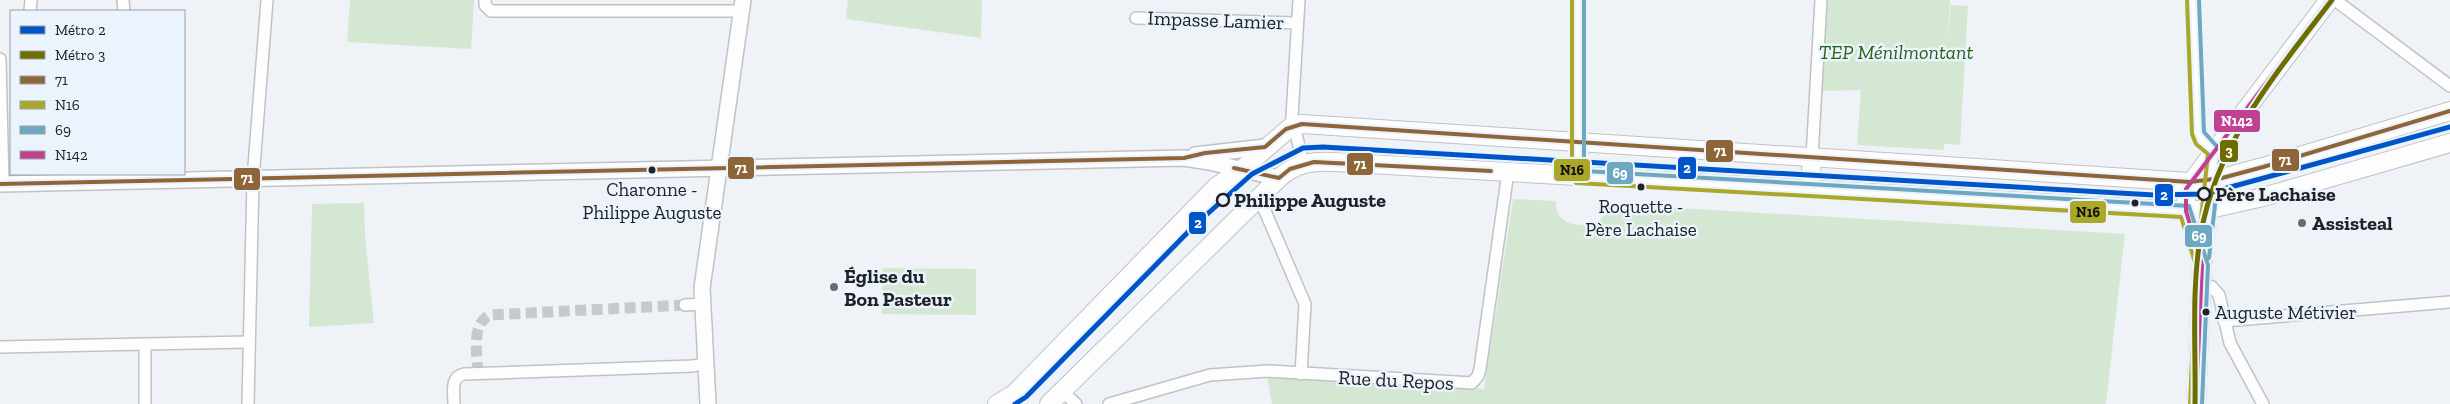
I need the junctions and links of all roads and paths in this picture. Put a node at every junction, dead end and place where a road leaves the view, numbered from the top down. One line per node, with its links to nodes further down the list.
1 (267, 0): 29 (street)
2 (485, 0): 9 (street)
3 (1299, 0): 11 (street)
4 (1578, 0): 16 (main road)
5 (1821, 0): 20 (street)
6 (2193, 0): 19 (street)
7 (2329, 0): 19 (main road)
8 (2335, 0): 13 (street)
9 (742, 5): 23 (main road)
10 (1136, 18): 11 (street, Impasse Lamier)
11 (1297, 23): 15 (street)
12 (0, 59): 32 (street)
13 (2450, 86)
14 (2450, 111): 30 (main road)
15 (1293, 125): 16 (main road); 18 (main road); 22 (street)
16 (1579, 143): 20 (main road); 28 (main road)
17 (2450, 143): 35 (main road)
18 (1265, 147): 21 (main road); 24 (main road)
19 (2215, 151): 30 (main road); 31 (main road)
20 (1812, 156): 31 (main road); 33 (main road)
21 (1184, 158): 23 (main road); 24 (main road)
22 (1303, 163): 25 (main road); 27 (main road)
23 (719, 169): 29 (main road); 40 (main road)
24 (1241, 170): 27 (main road); 49 (main road)
25 (1508, 172): 28 (main road); 47 (street, Rue du Repos)
26 (136, 177): 29 (main road); 32 (main road)
27 (1279, 178): 34 (main road)
28 (1578, 178): 33 (main road)
29 (253, 179): 43 (street)
30 (2213, 179): 31 (main road); 35 (main road)
31 (2190, 182): 36 (main road)
32 (1, 184)
33 (1810, 190): 36 (main road)
34 (1259, 197): 47 (street); 48 (main road)
35 (2210, 209): 36 (main road); 37 (main road)
36 (2186, 211): 37 (main road)
37 (2202, 265): 38 (main road)
38 (2201, 285): 42 (street); 58 (main road)
39 (2450, 302): 42 (street)
40 (703, 304): 41 (street); 46 (main road)
41 (685, 305)
42 (2224, 320): 59 (street)
43 (249, 342): 44 (street); 51 (street)
44 (145, 344): 45 (street); 50 (street)
45 (0, 347)
46 (706, 363): 52 (street); 53 (main road)
47 (1301, 374): 57 (street, Rue du Repos)
48 (1062, 390): 55 (main road); 56 (street)
49 (1017, 399): 54 (main road)
50 (145, 404)
51 (248, 404)
52 (454, 404)
53 (708, 404)
54 (997, 404)
55 (1049, 404)
56 (1076, 404)
57 (1109, 404)
58 (2196, 404)
59 (2262, 404)

